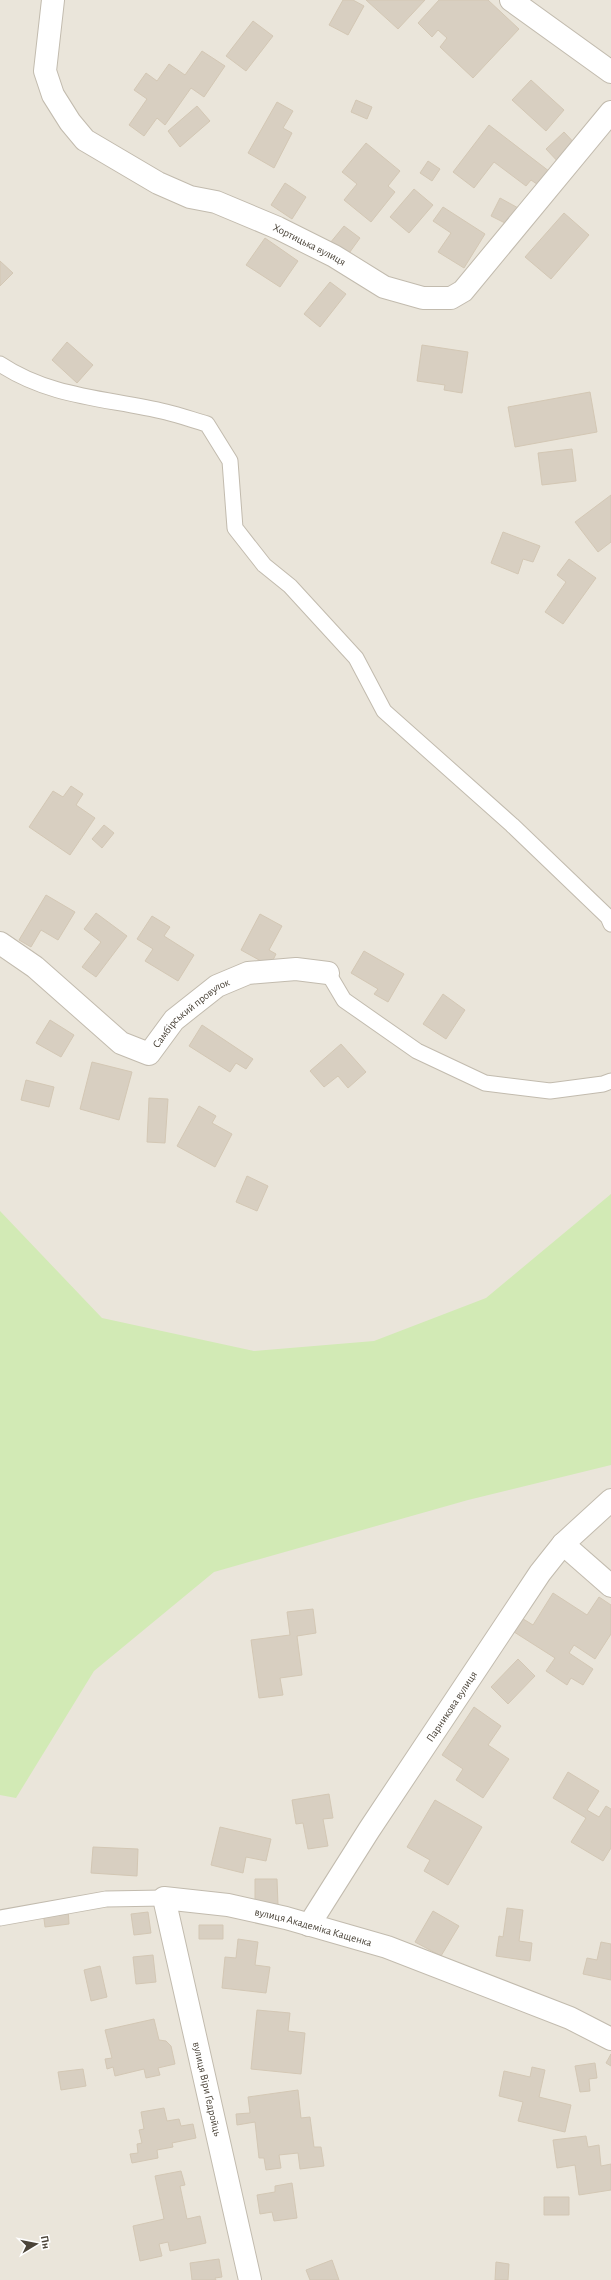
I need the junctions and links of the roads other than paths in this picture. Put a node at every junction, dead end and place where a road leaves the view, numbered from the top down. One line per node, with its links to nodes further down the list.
1 (54, 0): 4 (street, Хортицька вулиця)
2 (511, 0): 3 (street)
3 (611, 72)
4 (611, 112)
5 (0, 364): 6 (lane)
6 (611, 924)
7 (0, 943): 8 (street, Самбірський провулок)
8 (328, 973): 9 (lane)
9 (611, 1081)
10 (611, 1500): 11 (street, Парникова вулиця)
11 (563, 1544): 12 (street); 15 (street, Парникова вулиця)
12 (611, 1586)
13 (164, 1898): 14 (lane, вулиця Академіка Кащенка); 15 (street, вулиця Академіка Кащенка); 17 (street, вулиця Віри Ґедройць)
14 (0, 1918)
15 (309, 1925): 16 (street, вулиця Академіка Кащенка)
16 (611, 2039)
17 (250, 2280)

